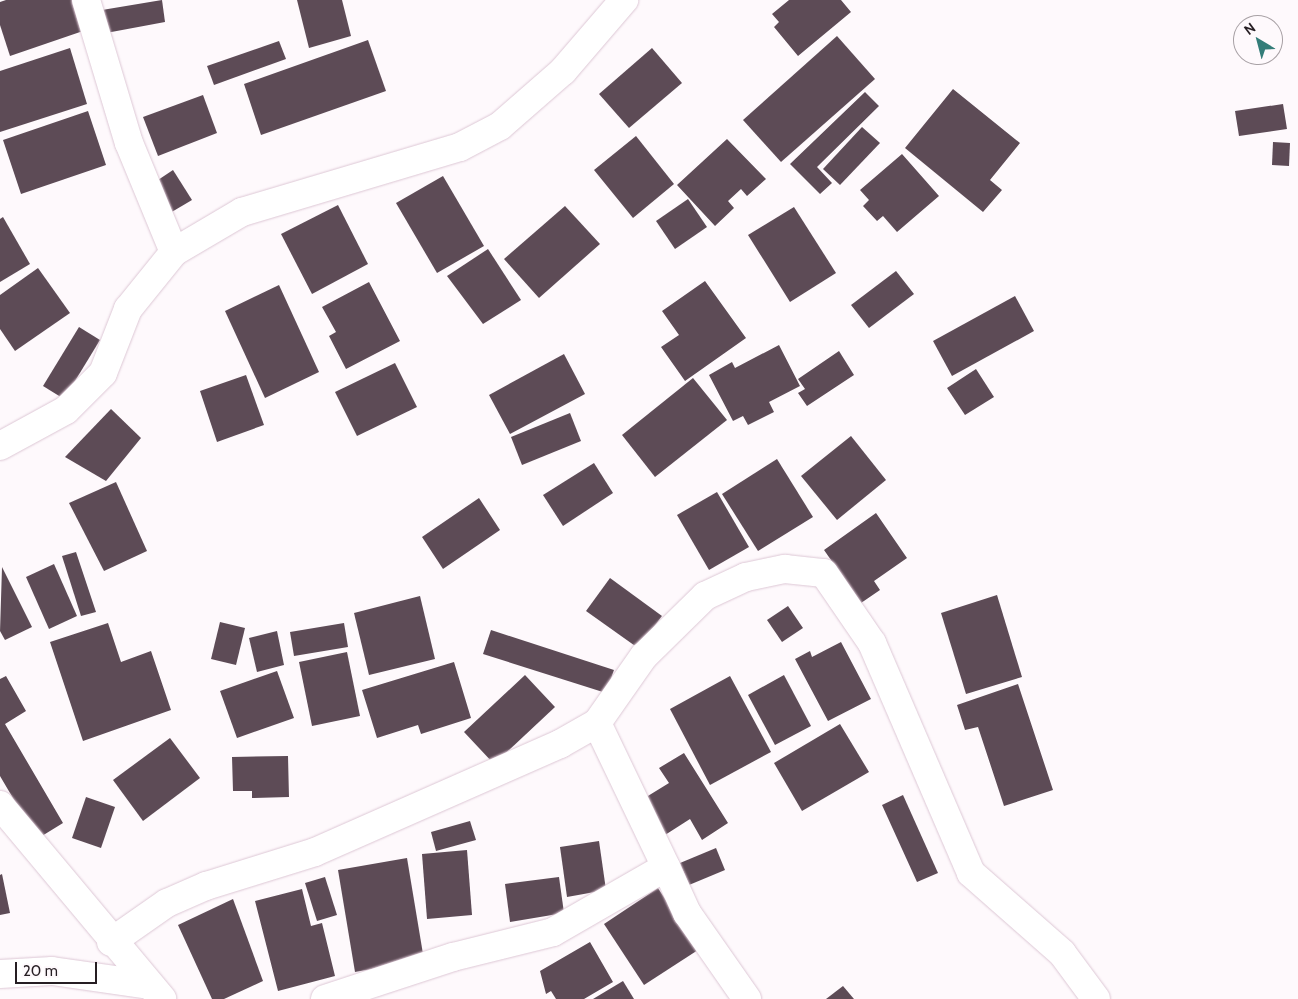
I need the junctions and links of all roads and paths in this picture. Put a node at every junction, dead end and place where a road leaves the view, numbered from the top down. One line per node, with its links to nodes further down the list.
1 (86, 0): 3 (street)
2 (624, 0): 3 (street)
3 (174, 252): 4 (street)
4 (0, 446)
5 (597, 723): 7 (street); 8 (street); 13 (street)
6 (0, 805): 8 (street)
7 (666, 867): 11 (street); 12 (street)
8 (111, 942): 10 (street)
9 (0, 974): 10 (street)
10 (156, 992)
11 (325, 999)
12 (747, 999)
13 (1096, 999)

